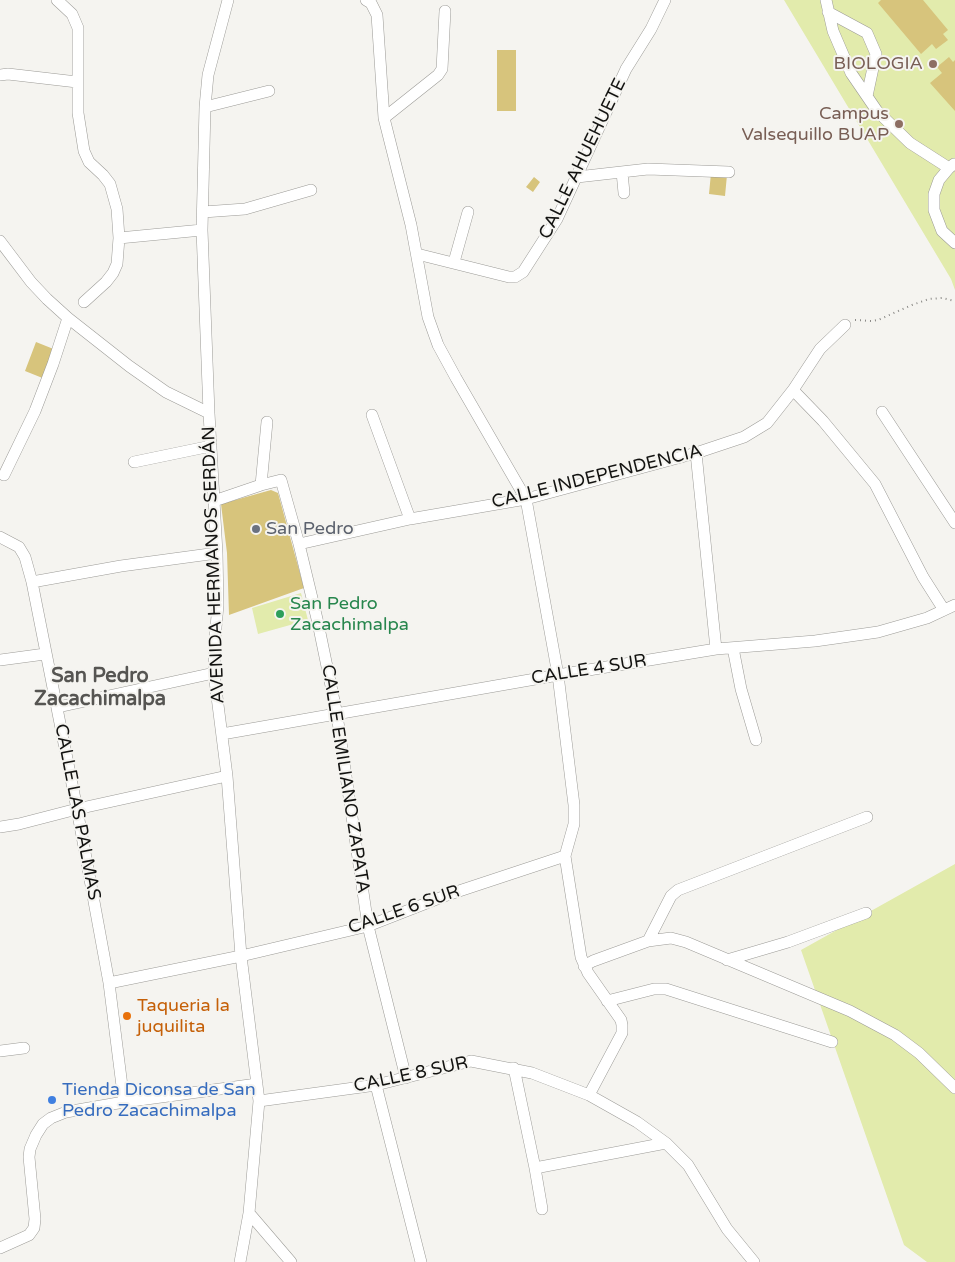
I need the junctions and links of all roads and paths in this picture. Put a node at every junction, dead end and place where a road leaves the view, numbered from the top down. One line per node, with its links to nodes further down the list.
1 (57, 0): 9 (street)
2 (228, 0): 12 (street, AVENIDA HERMANOS SERDÁN)
3 (366, 0): 13 (street)
4 (665, 0): 17 (street, CALLE AHUEHUETE)
5 (826, 0): 7 (street)
6 (445, 10): 13 (street)
7 (828, 12): 11 (street); 11 (street)
8 (0, 75): 9 (street)
9 (78, 82): 23 (street)
10 (269, 90): 12 (street)
11 (867, 96): 14 (street)
12 (205, 107): 20 (street, AVENIDA HERMANOS SERDÁN)
13 (384, 118): 26 (street)
14 (952, 166): 25 (street)
15 (622, 172): 16 (street); 17 (street); 19 (street)
16 (729, 172)
17 (577, 177): 27 (street, CALLE AHUEHUETE)
18 (311, 190): 20 (street)
19 (624, 193)
20 (203, 212): 22 (street, AVENIDA HERMANOS SERDÁN)
21 (468, 212): 27 (street)
22 (202, 230): 23 (street); 34 (street, AVENIDA HERMANOS SERDÁN)
23 (119, 238): 29 (street)
24 (0, 241): 30 (street)
25 (955, 243)
26 (417, 254): 27 (street, CALLE AHUEHUETE); 42 (street)
27 (454, 262)
28 (955, 301): 31 (path)
29 (84, 302)
30 (68, 318): 34 (street); 40 (street)
31 (845, 325): 32 (street, CALLE INDEPENDENCIA)
32 (793, 390): 38 (street, CALLE INDEPENDENCIA); 51 (street)
33 (882, 412): 45 (street)
34 (210, 413): 37 (street, AVENIDA HERMANOS SERDÁN)
35 (372, 415): 44 (street)
36 (267, 422): 41 (street)
37 (211, 446): 39 (street); 43 (street, AVENIDA HERMANOS SERDÁN)
38 (696, 453): 42 (street, CALLE INDEPENDENCIA); 53 (street)
39 (134, 462)
40 (4, 475)
41 (261, 485): 43 (street); 47 (street, CALLE EMILIANO ZAPATA)
42 (526, 499): 44 (street, CALLE INDEPENDENCIA); 57 (street)
43 (214, 501): 48 (street, AVENIDA HERMANOS SERDÁN)
44 (410, 519): 47 (street, CALLE INDEPENDENCIA)
45 (955, 523)
46 (0, 537): 49 (street, CALLE LAS PALMAS)
47 (299, 544): 59 (street, CALLE EMILIANO ZAPATA)
48 (217, 552): 49 (street); 56 (street, AVENIDA HERMANOS SERDÁN)
49 (32, 582): 54 (street, CALLE LAS PALMAS)
50 (955, 605): 51 (street, CALLE 4 SUR)
51 (944, 610): 52 (street, CALLE 4 SUR)
52 (733, 648): 53 (street, CALLE 4 SUR); 61 (street)
53 (716, 650): 57 (street, CALLE 4 SUR)
54 (45, 654): 55 (street); 58 (street, CALLE LAS PALMAS)
55 (0, 660)
56 (214, 673): 58 (street); 60 (street, AVENIDA HERMANOS SERDÁN)
57 (558, 675): 59 (street, CALLE 4 SUR); 66 (street)
58 (58, 707): 63 (street, CALLE LAS PALMAS)
59 (337, 715): 60 (street, CALLE 4 SUR); 68 (street, CALLE EMILIANO ZAPATA)
60 (222, 734): 62 (street, AVENIDA HERMANOS SERDÁN)
61 (756, 740)
62 (227, 776): 63 (street); 70 (street, AVENIDA HERMANOS SERDÁN)
63 (77, 809): 65 (street); 73 (street, CALLE LAS PALMAS)
64 (867, 817): 69 (street)
65 (0, 826)
66 (565, 856): 68 (street, CALLE 6 SUR); 72 (street)
67 (866, 913): 71 (street)
68 (368, 926): 70 (street, CALLE 6 SUR); 79 (street, CALLE EMILIANO ZAPATA)
69 (648, 941): 71 (street); 72 (street)
70 (241, 956): 73 (street, CALLE 6 SUR); 80 (street, AVENIDA HERMANOS SERDÁN)
71 (727, 960): 82 (street)
72 (584, 966): 74 (street)
73 (109, 983): 85 (street, CALLE LAS PALMAS)
74 (607, 1001): 75 (street); 83 (street)
75 (832, 1042)
76 (24, 1048): 77 (street)
77 (0, 1051)
78 (514, 1068): 79 (street, CALLE 8 SUR); 83 (street, CALLE 8 SUR); 87 (street)
79 (406, 1078): 81 (street, CALLE 8 SUR)
80 (257, 1084): 84 (street, AVENIDA HERMANOS SERDÁN); 85 (street)
81 (376, 1085): 84 (street, CALLE 8 SUR); 93 (street)
82 (955, 1088)
83 (588, 1095): 86 (street, CALLE 8 SUR)
84 (258, 1100): 89 (street, AVENIDA HERMANOS SERDÁN)
85 (124, 1102): 90 (street)
86 (666, 1143): 87 (street); 94 (street, CALLE 8 SUR)
87 (535, 1168): 88 (street)
88 (542, 1209)
89 (249, 1213): 91 (street, AVENIDA HERMANOS SERDÁN); 92 (street)
90 (0, 1248)
91 (240, 1262)
92 (291, 1262)
93 (421, 1262)
94 (754, 1262)

